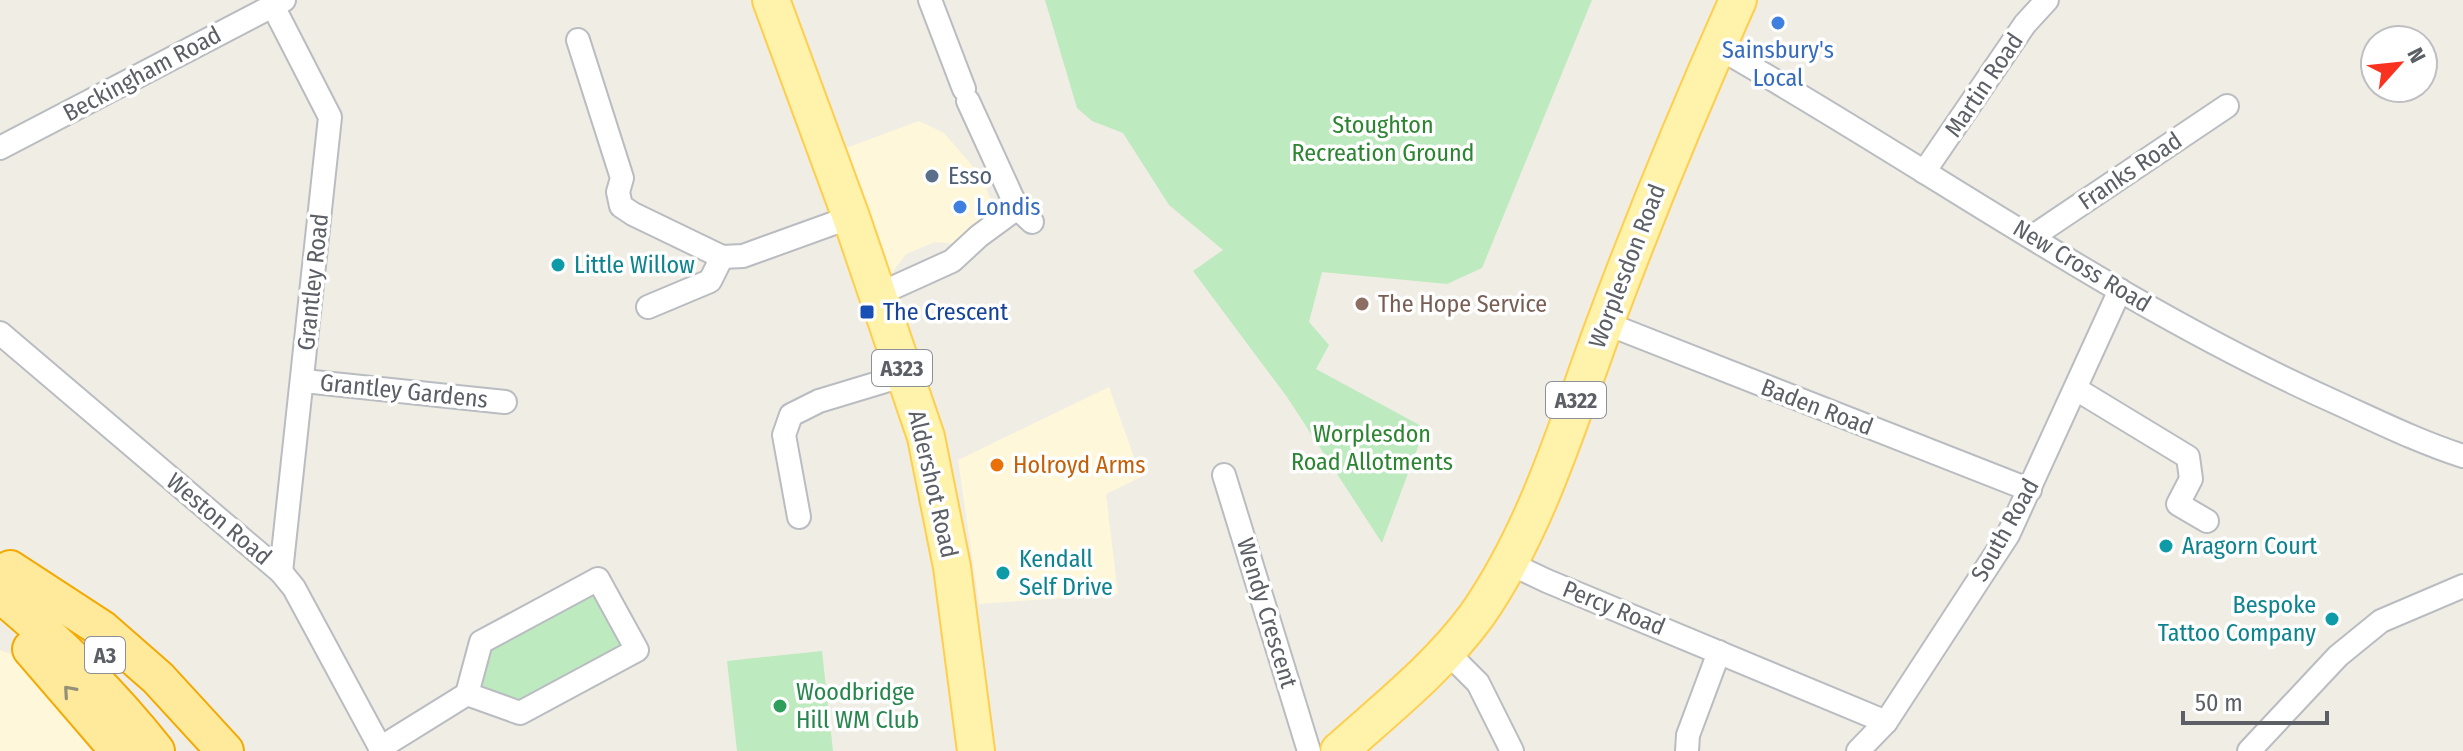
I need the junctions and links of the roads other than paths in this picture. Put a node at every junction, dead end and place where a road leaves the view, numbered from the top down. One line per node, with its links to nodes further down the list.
1 (930, 0): 15 (street)
2 (1738, 0): 7 (main road, Worplesdon Road / A322)
3 (2047, 0): 10 (street, Martin Road)
4 (777, 2): 11 (main road, Aldershot Road / A323)
5 (278, 3): 9 (street, Beckingham Road); 20 (street, Grantley Road)
6 (578, 40): 13 (street)
7 (1717, 47): 10 (street, New Cross Road); 17 (main road, Worplesdon Road / A322)
8 (2227, 106): 12 (street, Franks Road)
9 (0, 148)
10 (1924, 172): 12 (street, New Cross Road)
11 (851, 217): 13 (street); 15 (main road, Aldershot Road / A323)
12 (2032, 237): 14 (street, New Cross Road)
13 (722, 257): 16 (street)
14 (2120, 290): 21 (street, South Road); 23 (street, New Cross Road)
15 (877, 295): 19 (main road, Aldershot Road / A323)
16 (648, 307)
17 (1605, 323): 25 (street, Baden Road); 28 (main road, Worplesdon Road / A322)
18 (0, 333): 29 (street, Weston Road)
19 (905, 375): 26 (street); 42 (main road, Aldershot Road / A323)
20 (304, 381): 22 (street, Grantley Gardens); 29 (street, Grantley Road)
21 (2076, 389): 25 (street, South Road); 27 (street)
22 (505, 402)
23 (2463, 456)
24 (1224, 475): 43 (street, Wendy Crescent)
25 (2030, 490): 36 (street, South Road)
26 (799, 517)
27 (2207, 521)
28 (1509, 563): 33 (main road, Worplesdon Road / A322); 34 (street, Percy Road)
29 (281, 572): 37 (street, Weston Road)
30 (3, 575): 39 (highway, A3); 40 (highway, A3); 41 (highway)
31 (2463, 586): 48 (street)
32 (0, 619): 38 (highway, one-way to 32)
33 (1447, 652): 44 (main road, Worplesdon Road / A322); 45 (street)
34 (1719, 652): 36 (street, Percy Road); 46 (street)
35 (467, 694): 35 (street); 37 (street)
36 (1886, 722): 47 (street, South Road)
37 (381, 749)
38 (119, 751)
39 (156, 751)
40 (190, 751)
41 (225, 751)
42 (976, 751)
43 (1309, 751)
44 (1339, 751)
45 (1512, 751)
46 (1687, 751)
47 (1858, 751)
48 (2249, 751)

